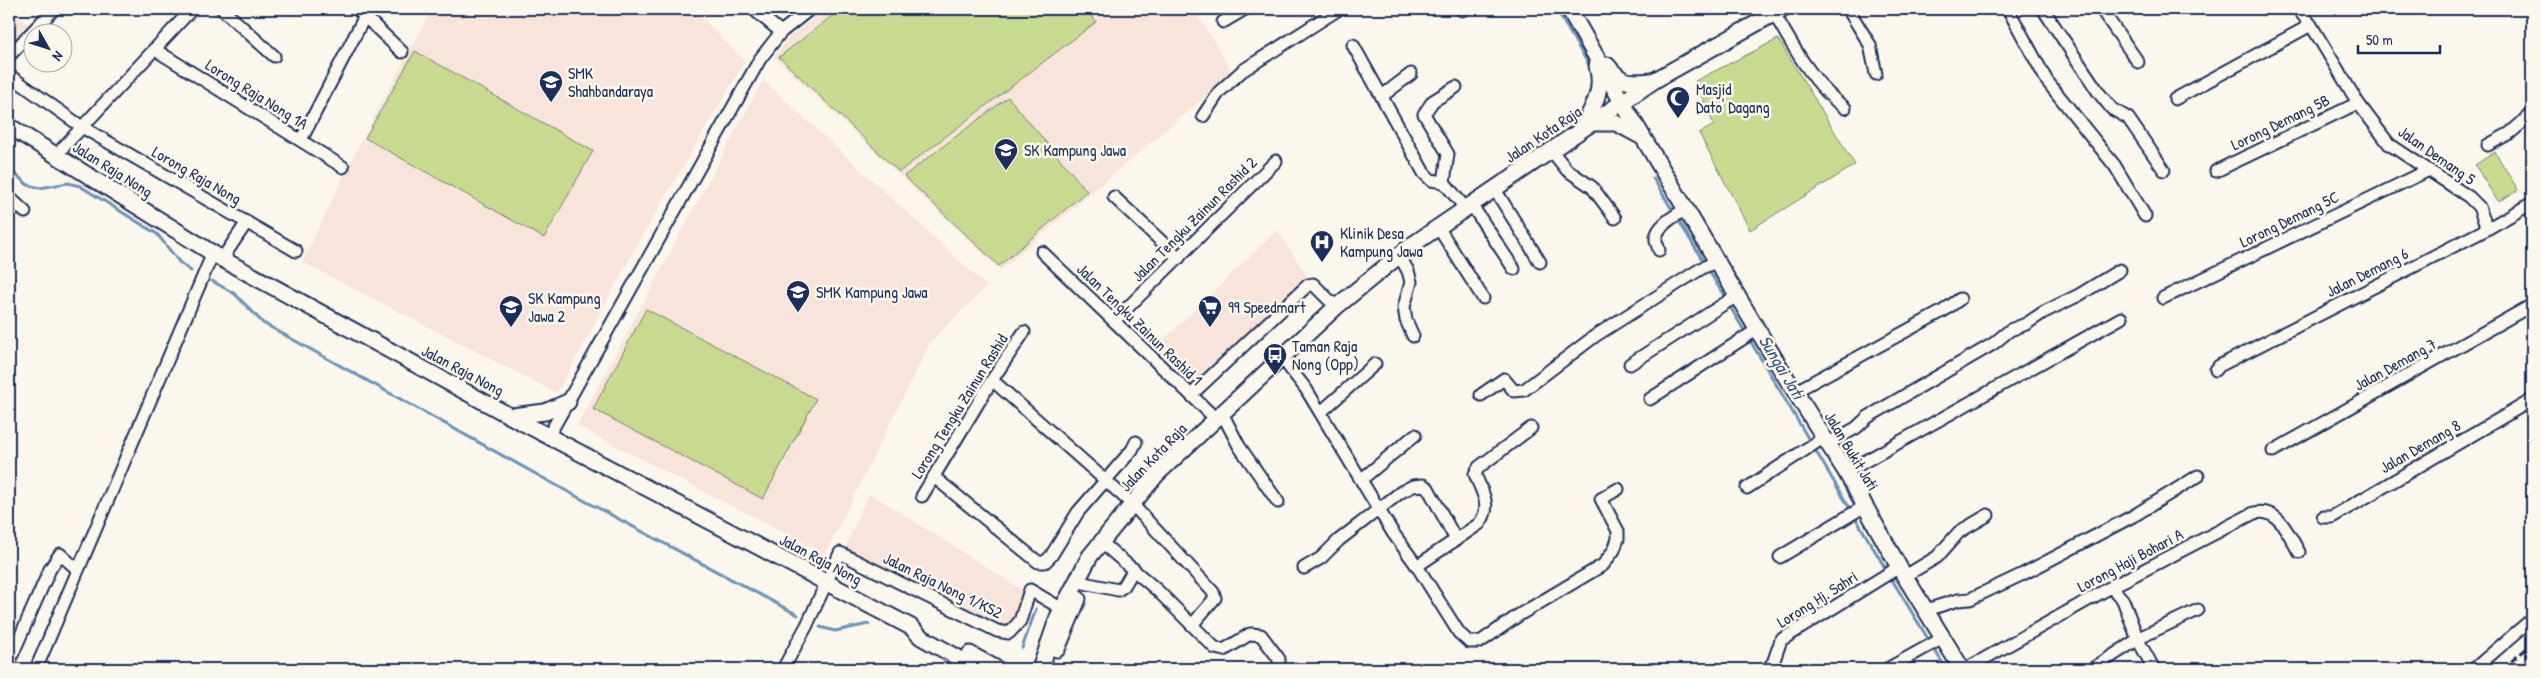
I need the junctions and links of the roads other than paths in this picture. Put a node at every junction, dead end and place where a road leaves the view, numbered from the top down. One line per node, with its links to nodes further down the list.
1 (54, 9): 23 (street)
2 (192, 9): 20 (street)
3 (222, 9): 24 (street)
4 (753, 9): 18 (street)
5 (810, 9): 18 (street)
6 (1245, 9): 16 (street)
7 (1340, 9): 37 (street)
8 (1569, 9): 21 (main road)
9 (1848, 9): 27 (street)
10 (2008, 9): 59 (street)
11 (2043, 9): 48 (street)
12 (2101, 9): 25 (street)
13 (2298, 9): 17 (street, Jalan Demang 5)
14 (361, 12): 22 (street); 42 (street)
15 (1770, 12): 29 (main road, Jalan Kota Raja); 35 (street)
16 (1223, 22)
17 (2311, 25): 32 (street); 34 (street, Jalan Demang 5)
18 (781, 32): 95 (street)
19 (1353, 45): 31 (street)
20 (154, 50): 40 (street); 42 (street, Lorong Raja Nong 1A)
21 (1593, 51): 29 (main road); 33 (main road, Jalan Bukit Jati); 39 (main road)
22 (402, 52)
23 (9, 56)
24 (274, 56)
25 (2138, 62)
26 (1411, 74): 31 (street)
27 (1876, 74)
28 (9, 75): 40 (street, Lorong Raja Nong)
29 (1655, 80): 33 (main road, Jalan Kota Raja)
30 (1456, 87): 51 (street)
31 (1382, 96): 51 (street)
32 (2176, 99)
33 (1622, 102): 39 (main road, Jalan Kota Raja); 41 (main road, Jalan Bukit Jati)
34 (2358, 103): 49 (street, Jalan Demang 5); 50 (street, Lorong Demang 5B)
35 (1845, 108)
36 (2532, 114): 43 (street)
37 (1203, 116)
38 (9, 126): 45 (main road, Jalan Raja Nong)
39 (1586, 126): 41 (main road); 44 (main road, Jalan Kota Raja)
40 (82, 127): 45 (street); 61 (street, Lorong Raja Nong)
41 (1645, 139): 58 (main road, Jalan Bukit Jati)
42 (302, 140): 47 (street, Lorong Raja Nong 1A)
43 (2488, 145)
44 (1551, 150): 52 (main road, Jalan Kota Raja); 60 (street)
45 (56, 154): 68 (main road, Jalan Raja Nong)
46 (1276, 161): 69 (street, Jalan Tengku Zainun Rashid 2)
47 (343, 167)
48 (2164, 170)
49 (2429, 170): 63 (street, Jalan Demang 5); 75 (street, Lorong Demang 5C)
50 (2216, 171)
51 (1444, 182): 56 (street)
52 (1494, 188): 56 (main road, Jalan Kota Raja); 70 (street)
53 (9, 197): 57 (street)
54 (1114, 197): 69 (street)
55 (2532, 203): 63 (street, Jalan Demang 6)
56 (1468, 206): 62 (main road, Jalan Kota Raja); 72 (street)
57 (25, 212)
58 (1679, 214): 64 (street); 71 (main road, Jalan Bukit Jati)
59 (2145, 216)
60 (1615, 218)
61 (247, 222): 65 (street, Lorong Raja Nong); 68 (street)
62 (1438, 227): 67 (main road, Jalan Kota Raja); 74 (street)
63 (2487, 229): 88 (street, Jalan Demang 6)
64 (1659, 250)
65 (296, 251)
66 (1042, 252): 81 (street, Jalan Tengku Zainun Rashid 1)
67 (1399, 255): 79 (main road, Jalan Kota Raja); 84 (street)
68 (217, 256): 97 (main road, Jalan Raja Nong); 126 (street)
69 (1178, 258): 81 (street, Jalan Tengku Zainun Rashid 2)
70 (1540, 262)
71 (1711, 264): 77 (main road, Jalan Bukit Jati); 91 (street)
72 (1514, 269)
73 (2120, 270): 103 (street)
74 (1483, 298)
75 (2163, 298)
76 (1960, 299): 90 (street)
77 (1731, 300): 83 (main road, Jalan Bukit Jati); 87 (street)
78 (2532, 305): 104 (street, Jalan Demang 7)
79 (1336, 307): 85 (main road, Jalan Kota Raja); 92 (street)
80 (2121, 318): 105 (street)
81 (1114, 321): 92 (street, Jalan Tengku Zainun Rashid 1)
82 (1024, 332): 89 (street, Lorong Tengku Zainun Rashid)
83 (1751, 333): 90 (main road, Jalan Bukit Jati); 93 (street)
84 (1413, 336)
85 (1282, 358): 96 (street); 98 (main road, Jalan Kota Raja)
86 (1375, 364): 96 (street)
87 (1630, 364)
88 (2216, 370)
89 (992, 380): 107 (street, Lorong Tengku Zainun Rashid); 109 (street)
90 (1796, 391): 103 (main road, Jalan Bukit Jati)
91 (1481, 394)
92 (1191, 395): 98 (street, Jalan Tengku Zainun Rashid 1)
93 (1650, 399)
94 (2532, 400): 118 (street, Jalan Demang 8)
95 (568, 402): 97 (main road); 100 (street)
96 (1321, 412): 108 (street)
97 (510, 416): 100 (main road, Jalan Raja Nong)
98 (1219, 416): 113 (street); 114 (main road, Jalan Kota Raja)
99 (1531, 428): 119 (street)
100 (549, 435): 128 (main road, Jalan Raja Nong)
101 (1415, 435): 108 (street)
102 (1136, 442): 109 (street)
103 (1818, 443): 105 (main road, Jalan Bukit Jati); 110 (street)
104 (2273, 451)
105 (1846, 472): 116 (main road, Jalan Bukit Jati)
106 (2198, 476): 131 (street)
107 (934, 477): 109 (street); 112 (street, Lorong Tengku Zainun Rashid)
108 (1362, 479): 115 (street)
109 (1104, 480): 114 (street)
110 (1747, 488)
111 (1618, 489): 123 (street)
112 (922, 496)
113 (1278, 502)
114 (1132, 504): 120 (main road, Jalan Kota Raja); 135 (street)
115 (1380, 509): 119 (street); 123 (street); 124 (street)
116 (1857, 511): 122 (street); 127 (main road, Jalan Bukit Jati)
117 (1988, 516): 127 (street, Lorong Hj. Sahri)
118 (2323, 517)
119 (1456, 540): 123 (street)
120 (1099, 546): 125 (street); 129 (main road, Jalan Kota Raja); 133 (main road)
121 (2299, 552): 130 (street, Lorong Haji Bohari A)
122 (1780, 557)
123 (1417, 566)
124 (1304, 568)
125 (1134, 569): 129 (street); 135 (street)
126 (78, 570): 139 (street); 141 (street)
127 (1902, 572): 131 (main road, Jalan Bukit Jati); 149 (street, Lorong Hj. Sahri)
128 (828, 583): 133 (street, Jalan Raja Nong 1/KS2); 140 (main road, Jalan Raja Nong); 142 (street)
129 (1084, 583): 133 (main road, Jalan Kota Raja)
130 (2111, 587): 137 (street); 152 (street, Lorong Haji Bohari A)
131 (1926, 610): 136 (main road, Jalan Bukit Jati)
132 (2198, 610): 137 (street)
133 (1067, 611): 138 (main road); 147 (main road, Jalan Kota Raja)
134 (2532, 619): 155 (street)
135 (1192, 625): 148 (street)
136 (1939, 640): 150 (street); 151 (main road, Jalan Bukit Jati)
137 (2138, 640): 153 (street); 154 (street)
138 (1047, 647): 145 (main road); 146 (main road)
139 (9, 662)
140 (978, 666): 143 (main road, Jalan Raja Nong); 144 (main road)
141 (36, 669)
142 (783, 669)
143 (997, 669)
144 (1006, 669)
145 (1032, 669)
146 (1040, 669)
147 (1050, 669)
148 (1280, 669)
149 (1767, 669)
150 (1887, 669)
151 (1962, 669)
152 (1966, 669)
153 (2092, 669)
154 (2154, 669)
155 (2474, 669)

